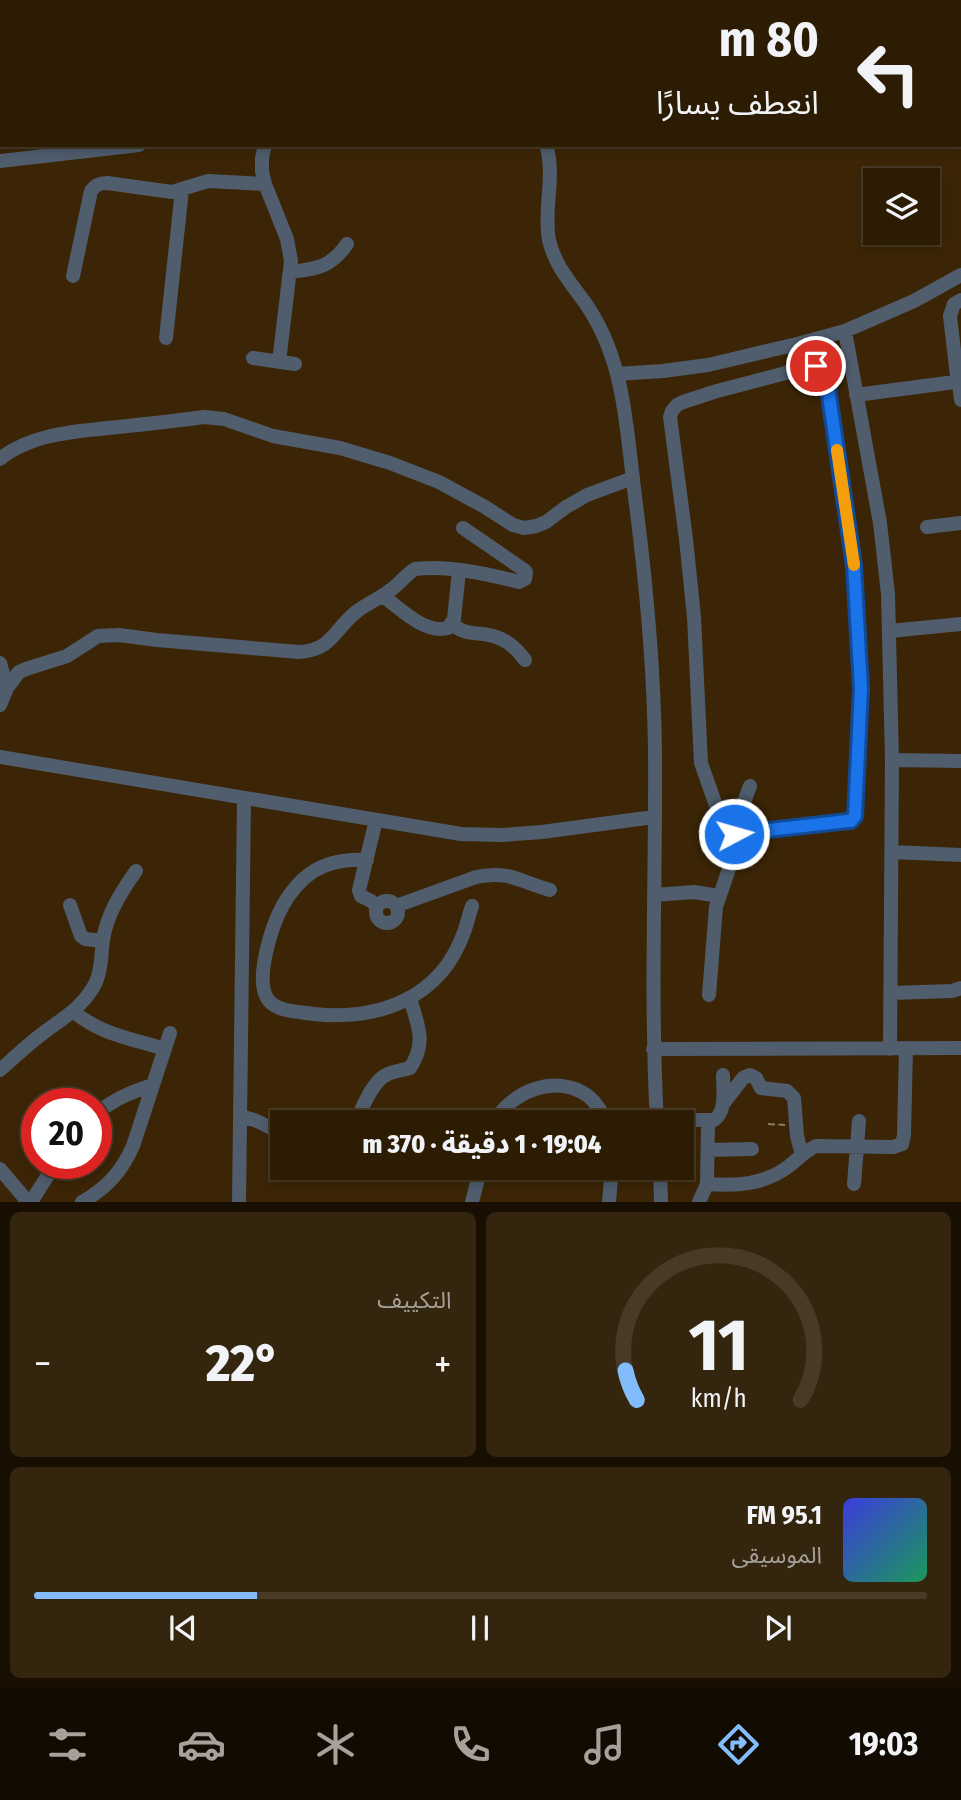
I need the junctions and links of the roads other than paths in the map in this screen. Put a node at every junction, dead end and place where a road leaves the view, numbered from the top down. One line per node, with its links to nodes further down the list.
1 (120, 147): 4 (street)
2 (265, 147): 5 (street)
3 (547, 147): 17 (street)
4 (0, 160)
5 (265, 184): 6 (street); 8 (street)
6 (182, 190): 10 (street); 13 (street)
7 (348, 244): 8 (street)
8 (290, 272): 15 (street)
9 (961, 275): 12 (street)
10 (73, 276)
11 (961, 300): 18 (street)
12 (845, 331): 17 (street); 19 (street)
13 (166, 338)
14 (253, 358): 15 (street)
15 (279, 362): 16 (street)
16 (295, 364)
17 (617, 374): 22 (street)
18 (958, 380): 19 (street); 20 (street)
19 (856, 395): 30 (street)
20 (961, 400)
21 (0, 459): 22 (street)
22 (633, 478): 40 (street)
23 (961, 523): 24 (street)
24 (927, 527)
25 (463, 528): 26 (street)
26 (459, 571): 27 (street); 28 (street)
27 (383, 596): 28 (street); 33 (street)
28 (452, 624): 31 (street)
29 (961, 624): 30 (street)
30 (890, 631): 36 (street)
31 (525, 660)
32 (0, 663): 33 (street)
33 (7, 688): 34 (street)
34 (0, 705)
35 (0, 757): 39 (street)
36 (892, 761): 37 (street); 44 (street)
37 (961, 761)
38 (750, 786): 42 (street)
39 (244, 798): 41 (street); 74 (street)
40 (654, 817): 41 (street); 49 (street)
41 (376, 820): 46 (street)
42 (734, 834): 43 (street); 43 (street)
43 (732, 851): 50 (street)
44 (892, 852): 45 (street); 55 (street)
45 (961, 855)
46 (367, 860): 48 (street); 57 (street)
47 (136, 871): 53 (street)
48 (550, 890)
49 (654, 895): 50 (street); 64 (street)
50 (719, 896): 56 (street)
51 (70, 905): 53 (street)
52 (472, 906): 57 (street)
53 (103, 941): 58 (street)
54 (961, 988): 55 (street)
55 (891, 993): 60 (street)
56 (709, 995)
57 (410, 999): 70 (street)
58 (73, 1011): 63 (street); 65 (street)
59 (170, 1033): 63 (street)
60 (890, 1048): 61 (street); 64 (street)
61 (906, 1048): 62 (street); 79 (street)
62 (961, 1048)
63 (165, 1049): 67 (street)
64 (653, 1049): 73 (street)
65 (0, 1070)
66 (723, 1075): 69 (street)
67 (153, 1085): 68 (street); 91 (street)
68 (112, 1101)
69 (723, 1104): 76 (street); 82 (street)
70 (362, 1110)
71 (502, 1110): 72 (street)
72 (601, 1110)
73 (656, 1110)
74 (240, 1117): 78 (street); 92 (street)
75 (694, 1121): 76 (street)
76 (708, 1121): 81 (street)
77 (859, 1121): 79 (street)
78 (270, 1128)
79 (857, 1147): 82 (street); 89 (street)
80 (751, 1149): 81 (street)
81 (708, 1150): 88 (street)
82 (802, 1155): 88 (street)
83 (0, 1169): 90 (street)
84 (45, 1179): 90 (street)
85 (478, 1180): 93 (street)
86 (611, 1180): 94 (street)
87 (660, 1180): 95 (street)
88 (708, 1184): 96 (street)
89 (854, 1184)
90 (29, 1202)
91 (82, 1202)
92 (240, 1202)
93 (472, 1202)
94 (609, 1202)
95 (661, 1202)
96 (699, 1202)

